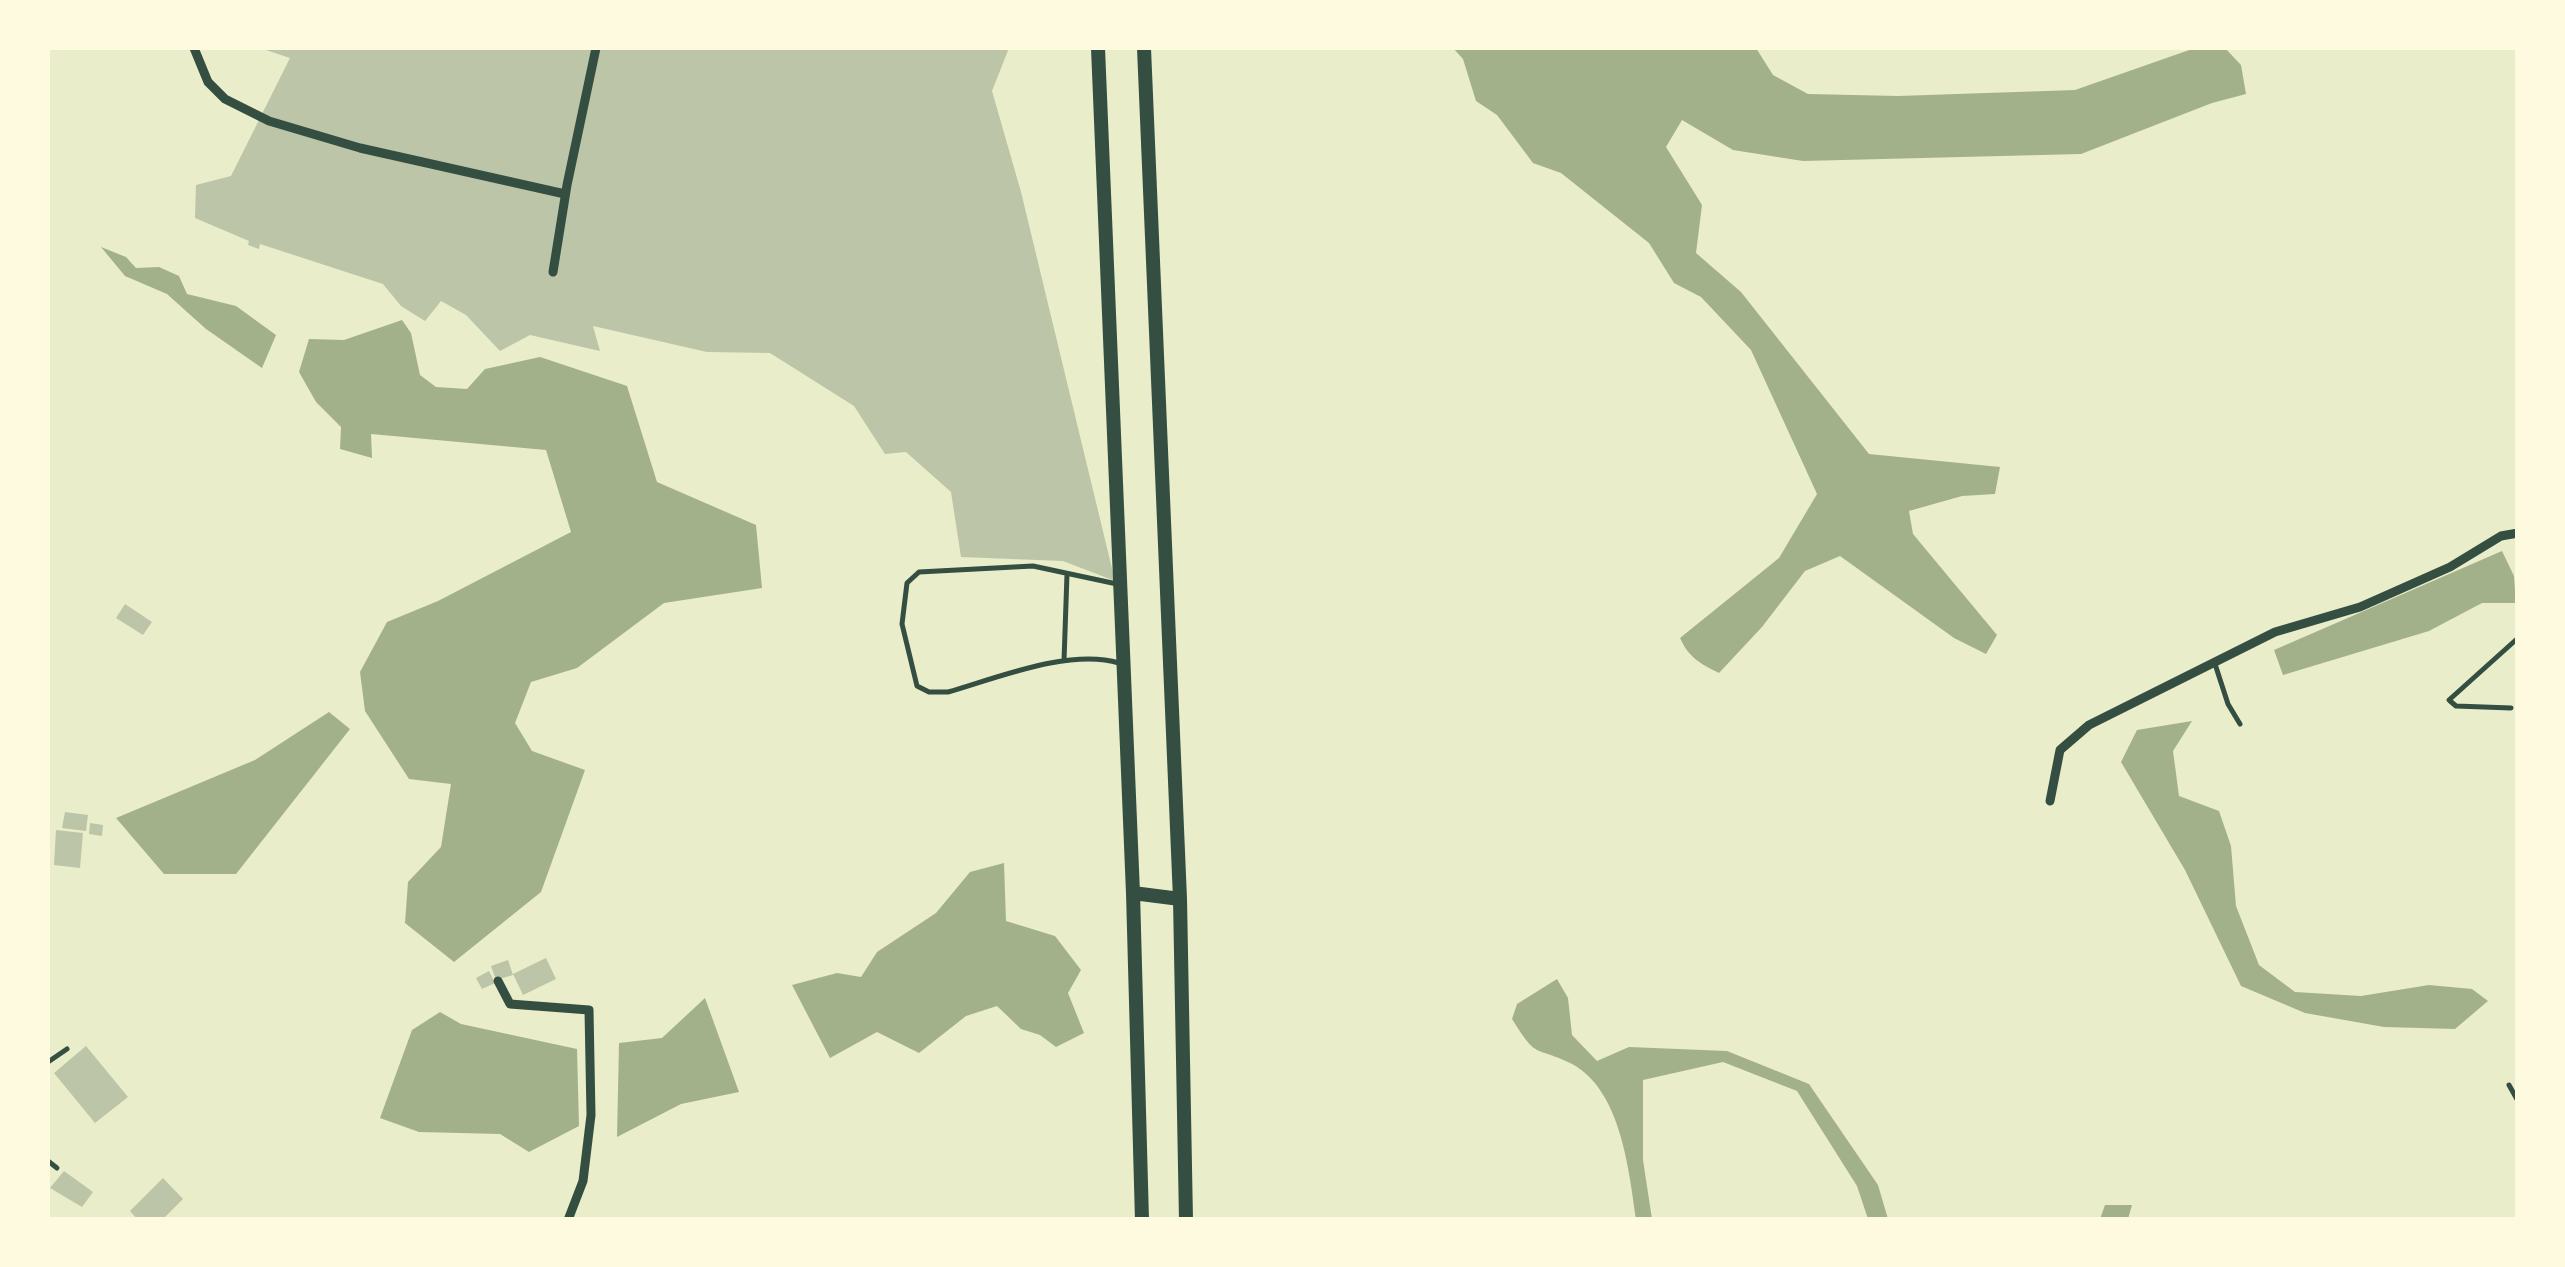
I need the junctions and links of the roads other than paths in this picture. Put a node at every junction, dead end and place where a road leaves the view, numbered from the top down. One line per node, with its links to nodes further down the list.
1 (194, 48): 5 (street)
2 (596, 48): 5 (street)
3 (1098, 48): 9 (main road)
4 (1144, 48): 18 (main road)
5 (565, 194): 6 (street)
6 (552, 272)
7 (2518, 533): 11 (street)
8 (1066, 574): 9 (lane); 12 (lane); 12 (lane)
9 (1120, 585): 13 (main road)
10 (2518, 638): 14 (lane)
11 (2214, 661): 15 (lane); 16 (street)
12 (1064, 662): 13 (lane)
13 (1123, 664): 17 (main road)
14 (2512, 708)
15 (2240, 724)
16 (2050, 801)
17 (1133, 893): 18 (main road); 27 (main road)
18 (1180, 900): 28 (main road)
19 (498, 981): 26 (street)
20 (67, 1049): 21 (lane)
21 (48, 1062)
22 (2509, 1085): 23 (lane)
23 (2518, 1101)
24 (48, 1162): 25 (lane)
25 (57, 1168)
26 (568, 1220)
27 (1142, 1220)
28 (1186, 1220)

